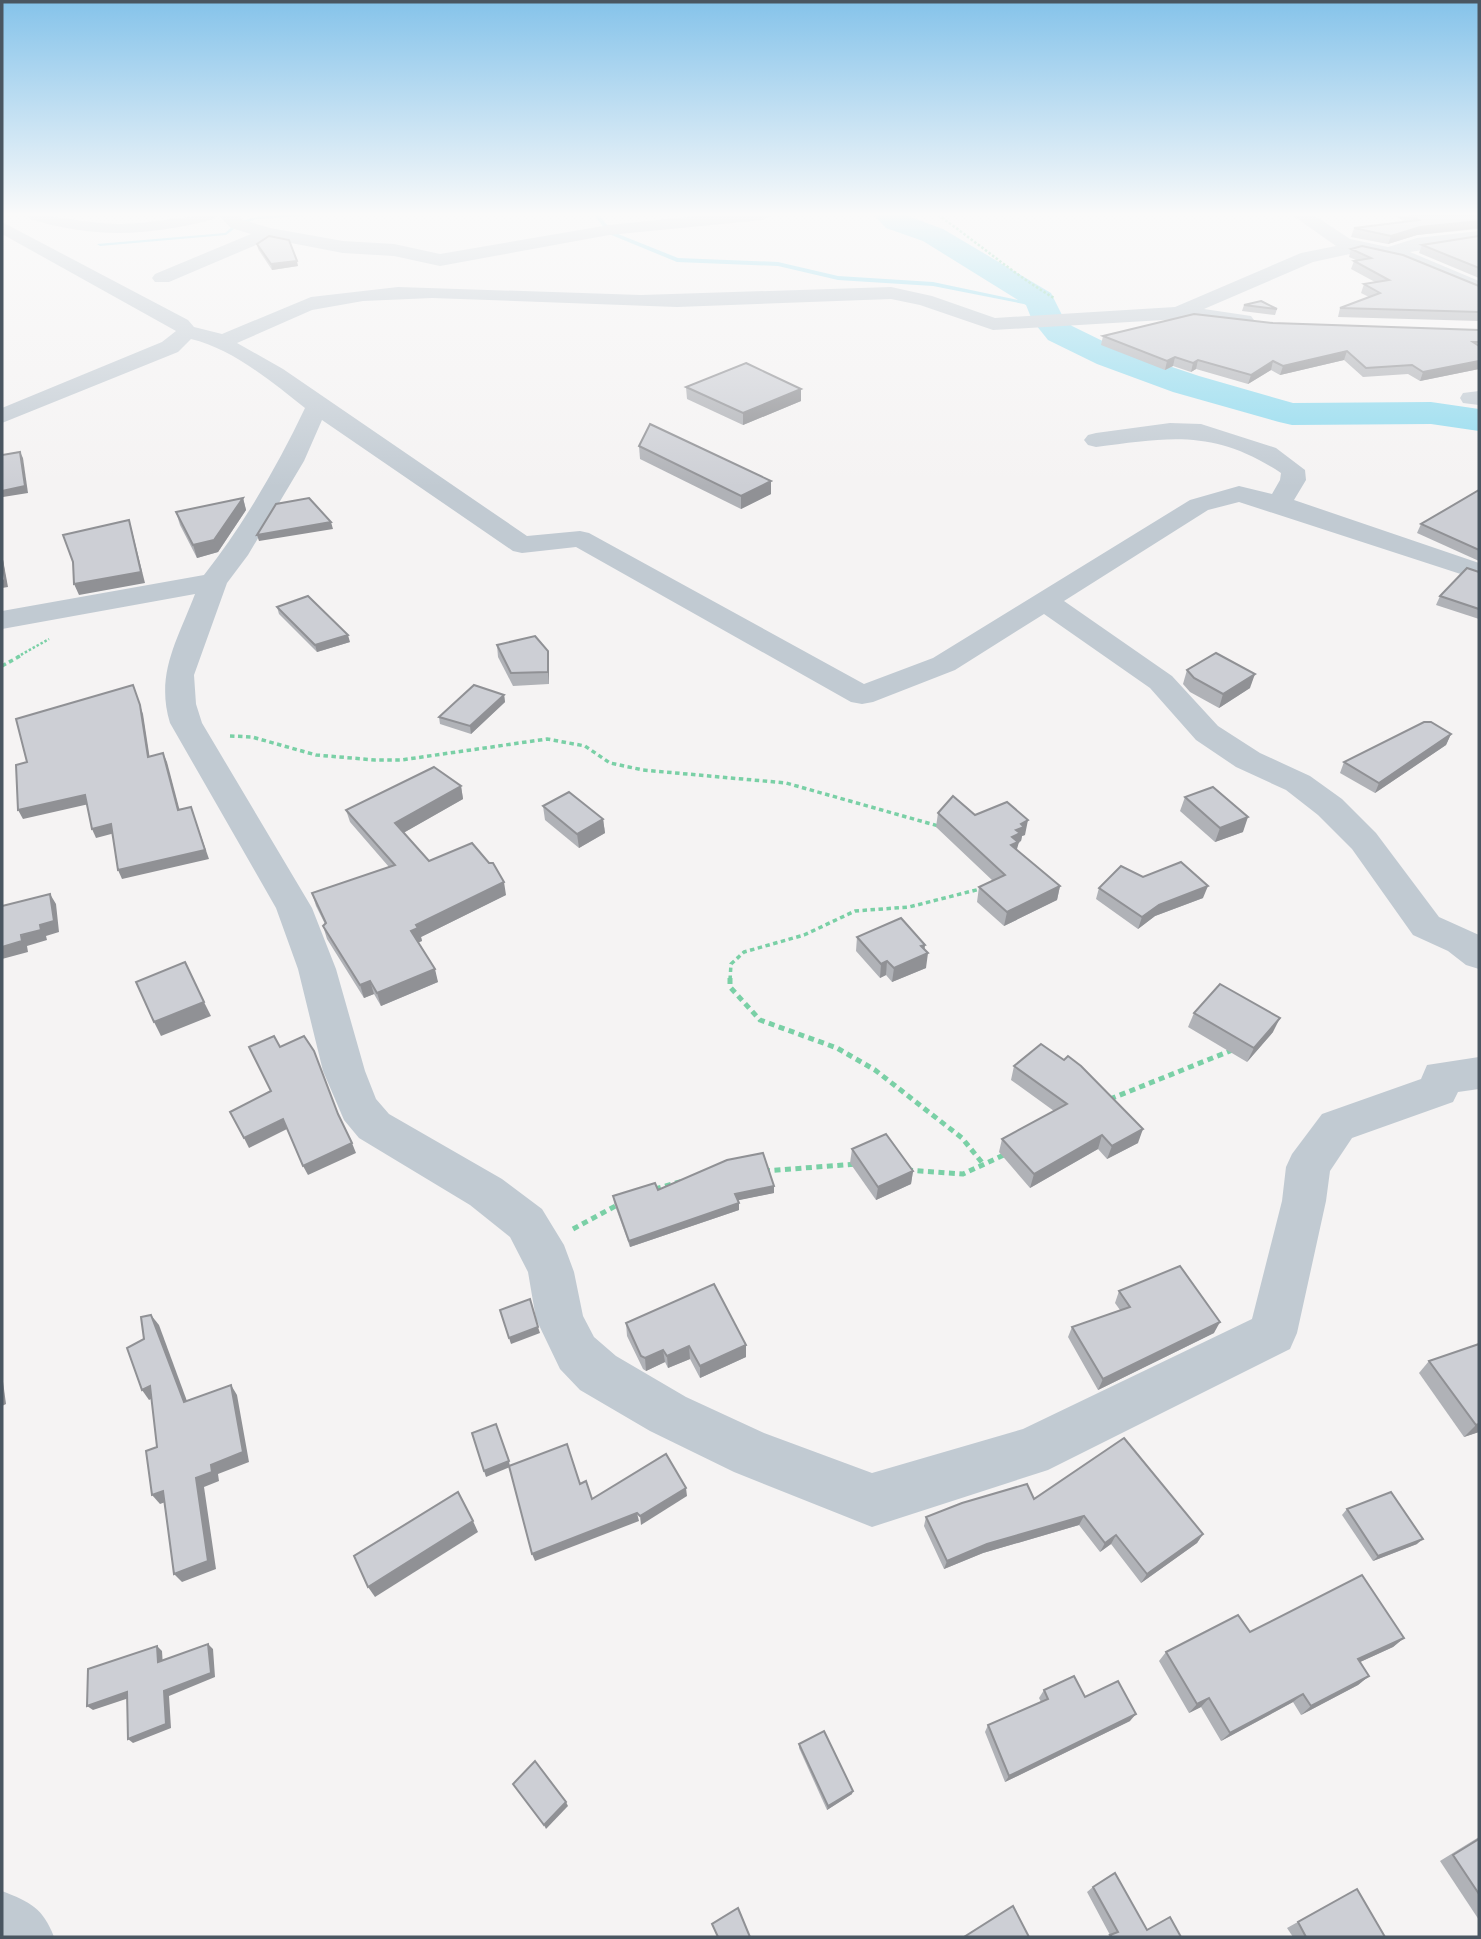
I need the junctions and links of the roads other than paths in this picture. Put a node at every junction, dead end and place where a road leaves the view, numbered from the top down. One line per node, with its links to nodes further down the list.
1 (147, 305): 7 (street)
2 (311, 305): 8 (street)
3 (941, 305): 5 (street)
4 (1192, 305): 5 (street)
5 (1180, 313): 6 (street)
6 (1258, 322)
7 (187, 332): 8 (street); 10 (street)
8 (221, 342): 9 (street)
9 (317, 406): 14 (street); 15 (street)
10 (2, 416)
11 (1096, 440): 12 (street)
12 (1279, 504): 13 (street); 15 (street)
13 (1479, 572)
14 (213, 582): 16 (street); 18 (street)
15 (1045, 601): 17 (street)
16 (2, 620)
17 (1479, 955)
18 (1479, 1073)
19 (2, 1923): 20 (street)
20 (22, 1937)

